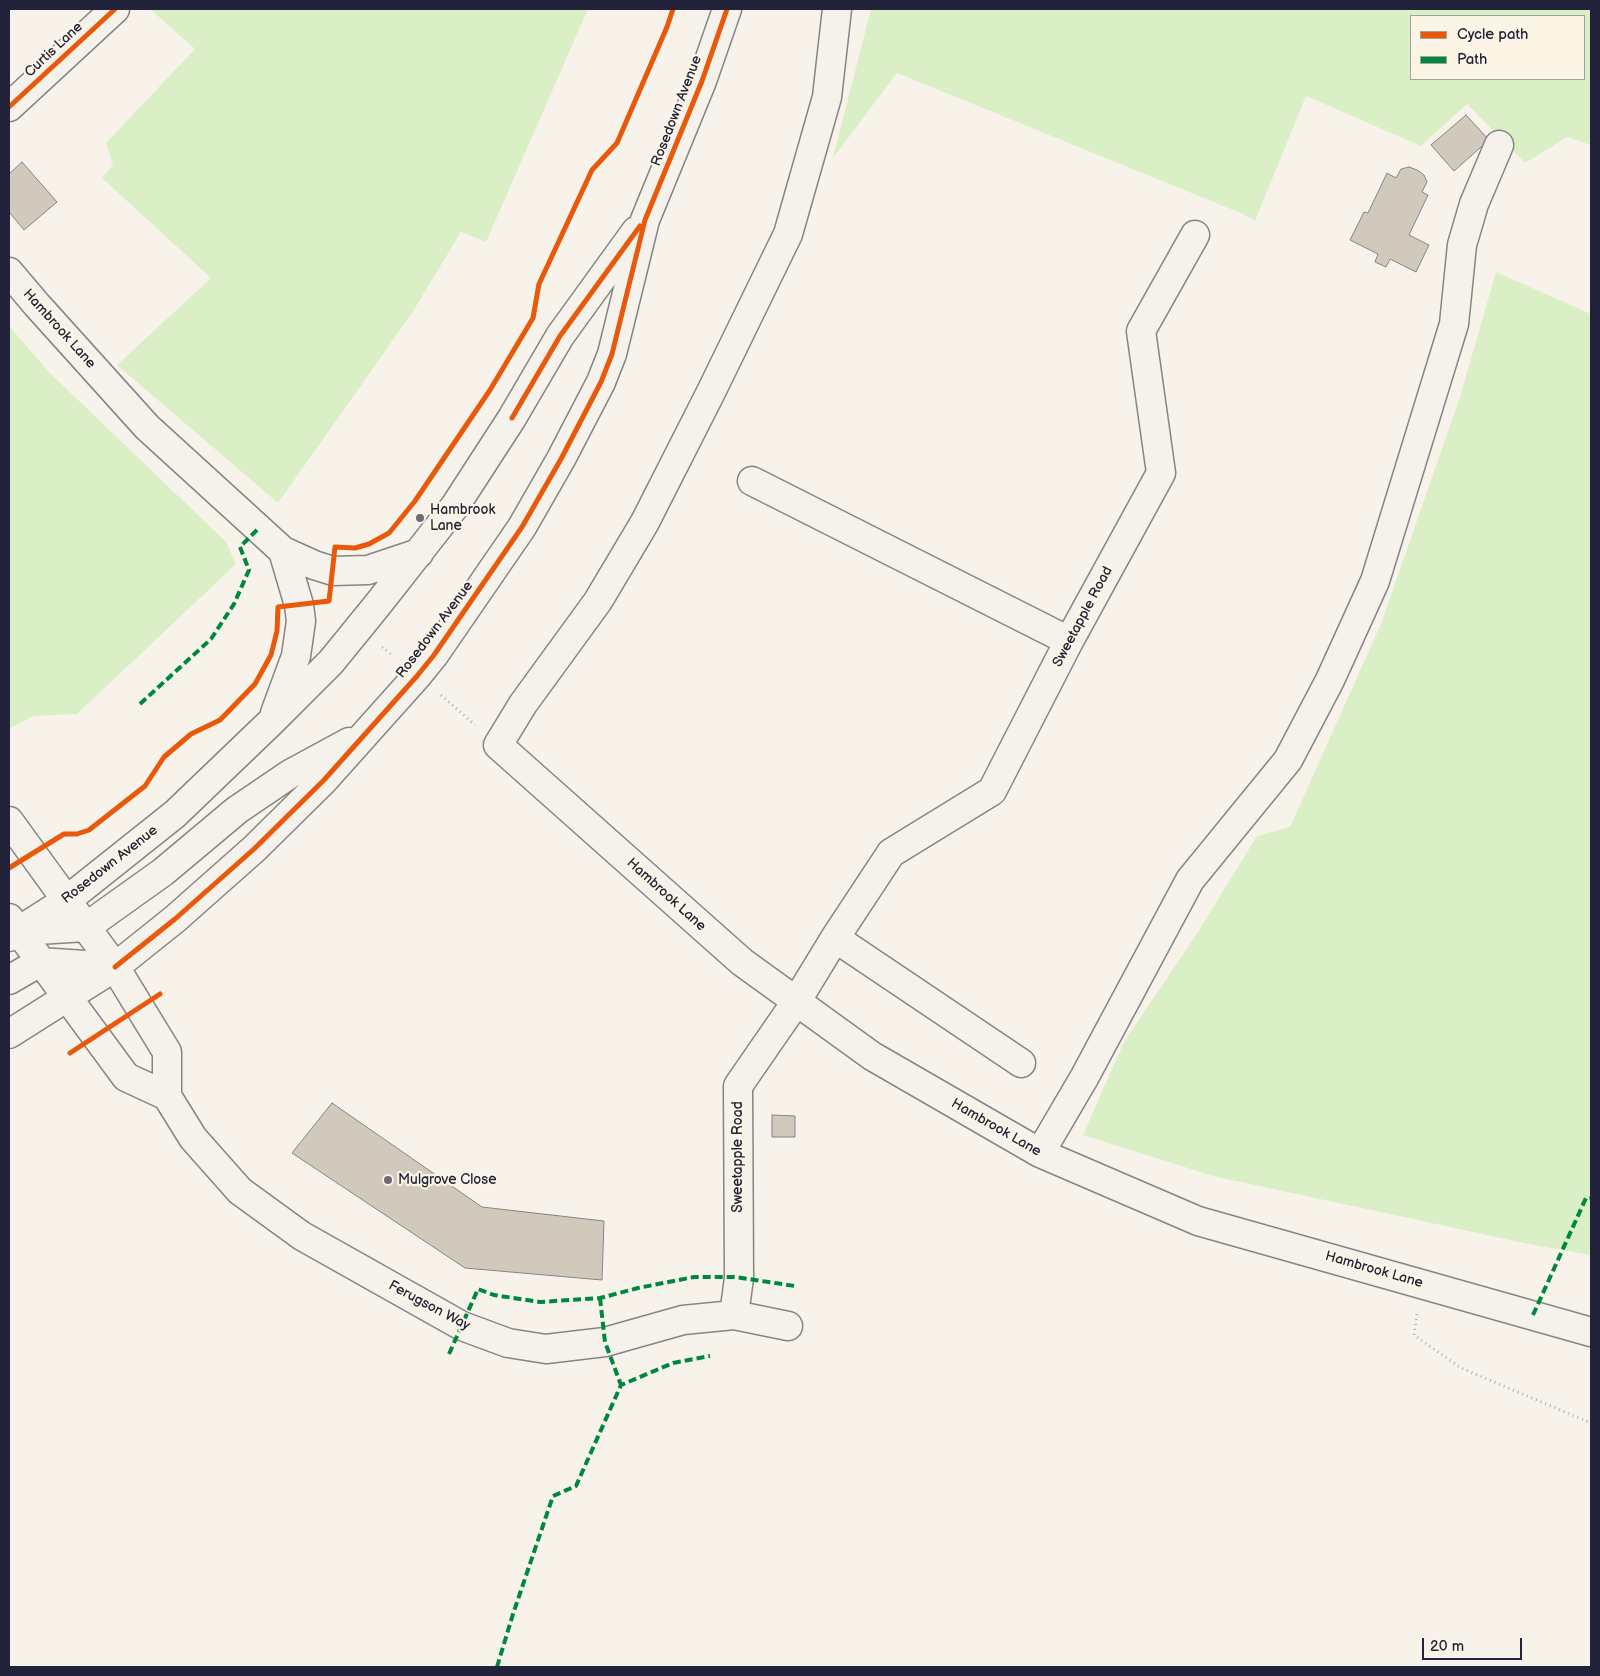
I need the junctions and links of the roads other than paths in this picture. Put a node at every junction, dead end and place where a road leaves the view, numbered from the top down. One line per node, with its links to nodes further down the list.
1 (114, 9): 4 (street, Curtis Lane)
2 (727, 9): 6 (street, Rosedown Avenue)
3 (837, 9): 24 (street, Hambrook Lane)
4 (9, 107)
5 (1500, 145): 28 (street)
6 (645, 220): 11 (street, Rosedown Avenue); 14 (street, Rosedown Avenue)
7 (1195, 235): 12 (street, Sweetapple Road)
8 (9, 272): 10 (street, Hambrook Lane)
9 (752, 480): 12 (street)
10 (283, 551): 11 (street, Hambrook Lane); 13 (street)
11 (419, 553): 13 (street, Rosedown Avenue)
12 (1069, 641): 19 (street, Sweetapple Road)
13 (272, 721): 16 (street, Rosedown Avenue)
14 (366, 733): 17 (street); 21 (street, Rosedown Avenue)
15 (9, 821): 16 (street)
16 (67, 900): 17 (street); 18 (street, Rosedown Avenue)
17 (86, 927): 18 (street); 21 (street)
18 (12, 929): 20 (street)
19 (835, 938): 24 (street, Sweetapple Road); 26 (street)
20 (40, 962): 21 (street); 22 (street); 23 (street)
21 (115, 967): 23 (street, Rosedown Avenue); 27 (street)
22 (9, 980)
23 (67, 997): 25 (street, Rosedown Avenue); 27 (street)
24 (796, 1002): 28 (street, Hambrook Lane); 29 (street, Sweetapple Road)
25 (9, 1034)
26 (1021, 1063)
27 (167, 1096): 29 (street, Ferugson Way)
28 (1040, 1154): 31 (street, Hambrook Lane)
29 (734, 1315): 30 (street, Ferugson Way)
30 (788, 1326)
31 (1591, 1332)

